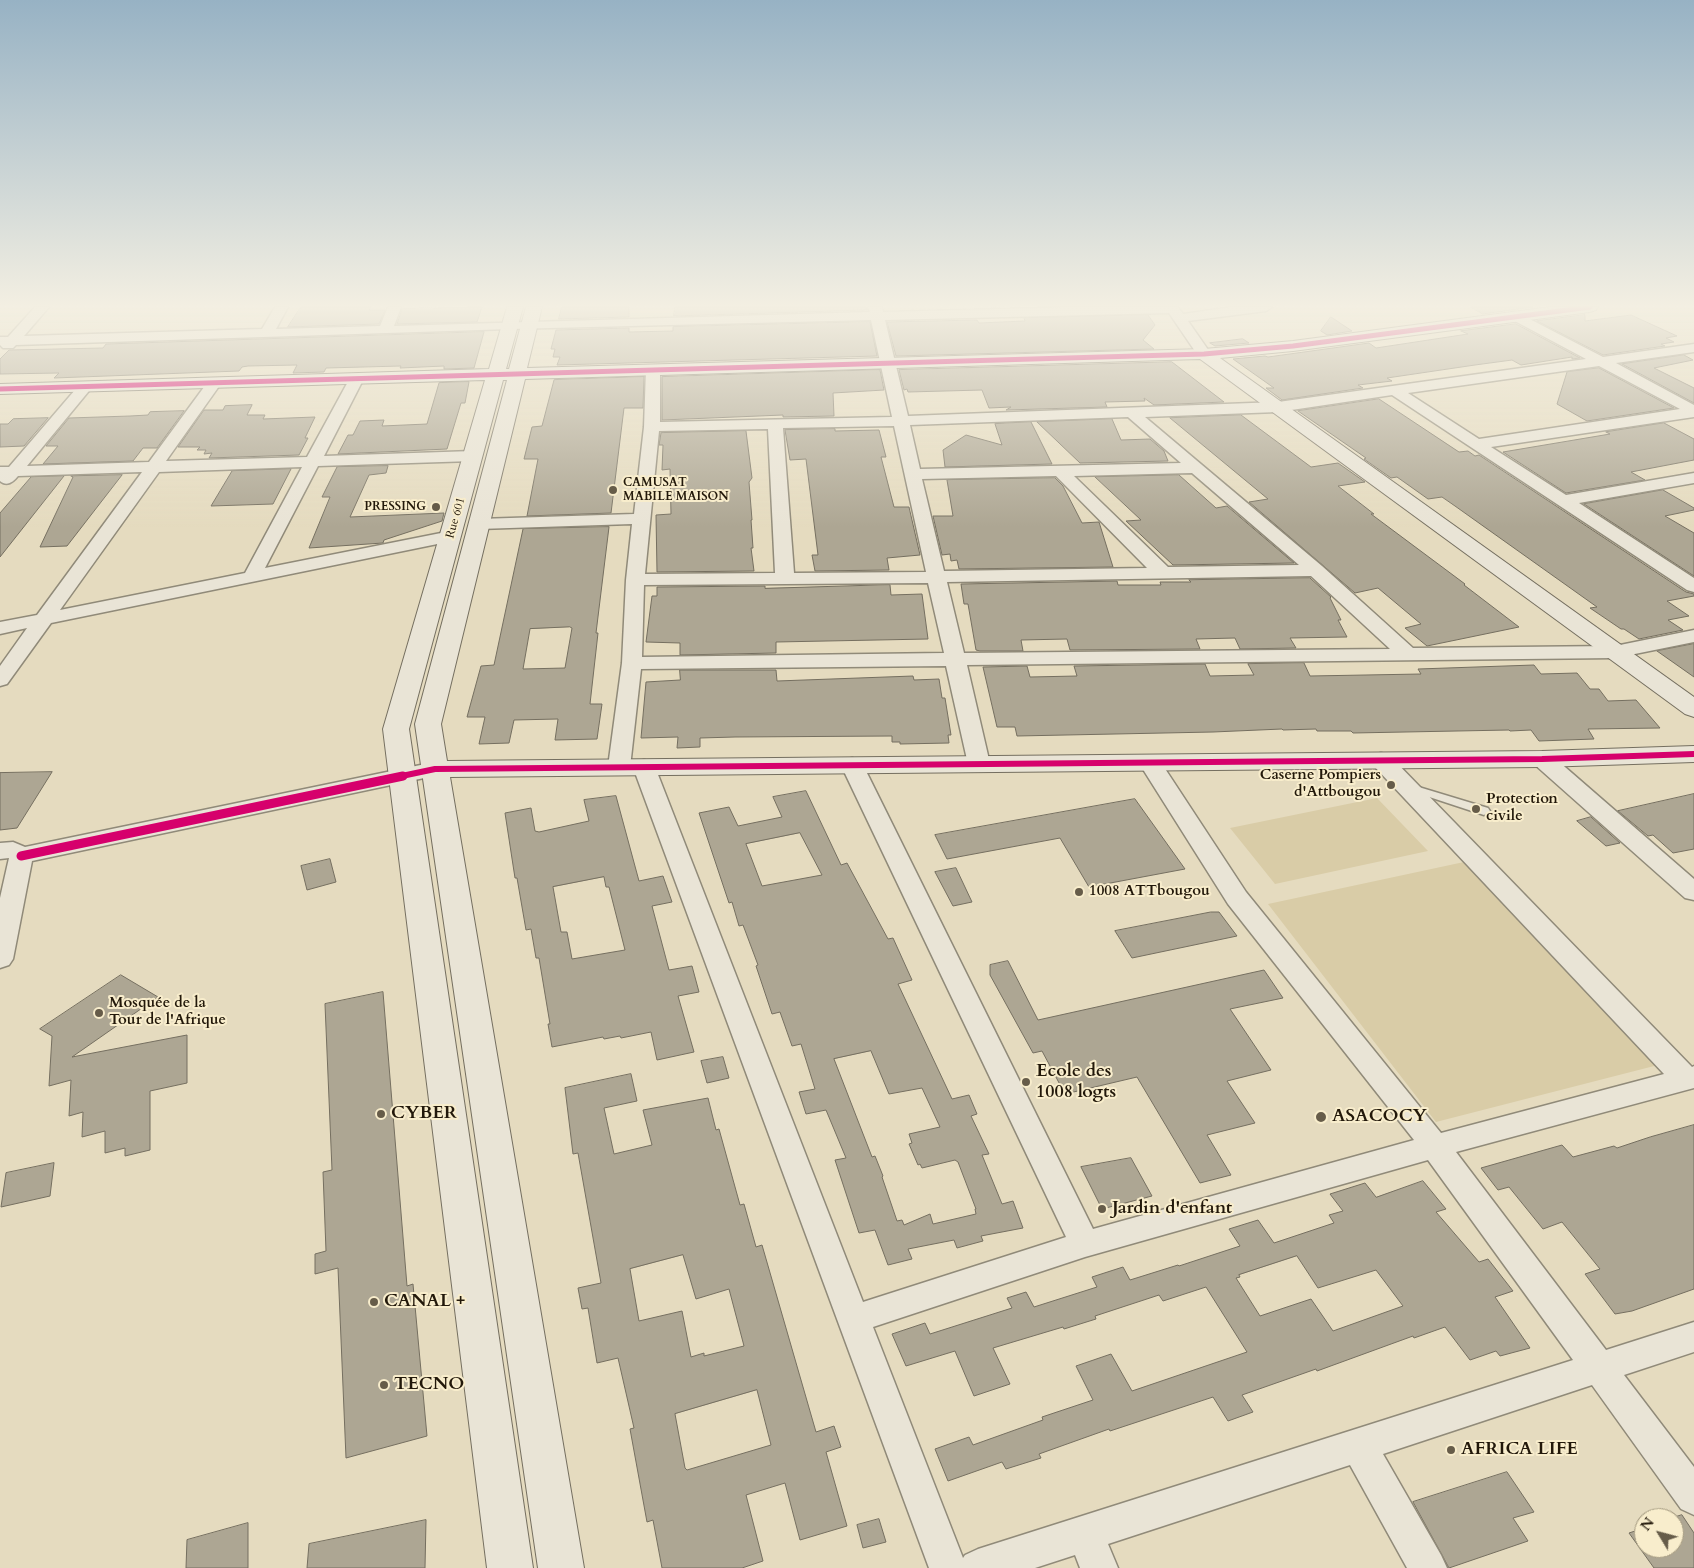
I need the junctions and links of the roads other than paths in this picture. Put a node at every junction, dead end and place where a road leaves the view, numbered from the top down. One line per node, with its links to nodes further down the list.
1 (280, 380): 10 (street)
2 (356, 380): 22 (street)
3 (494, 380): 21 (street, Rue 601)
4 (515, 380): 32 (street, Rue 601)
5 (654, 380): 19 (street)
6 (892, 380): 17 (street)
7 (1240, 380): 14 (street)
8 (1469, 380): 13 (street)
9 (1636, 380): 15 (street)
10 (215, 382): 11 (street); 23 (street)
11 (86, 386): 12 (street); 26 (street)
12 (0, 388)
13 (1395, 391): 14 (street); 20 (street)
14 (1278, 408): 16 (street); 44 (street)
15 (1694, 412): 20 (street)
16 (1132, 413): 17 (street); 24 (street)
17 (901, 420): 18 (street); 27 (street)
18 (775, 423): 19 (street); 38 (street)
19 (652, 426): 31 (street)
20 (1477, 444): 30 (street)
21 (473, 456): 22 (street); 33 (street, Rue 601)
22 (314, 462): 23 (street); 36 (street)
23 (155, 467): 26 (street); 41 (street)
24 (1197, 468): 25 (street); 34 (street)
25 (1060, 471): 27 (street); 35 (street)
26 (7, 472): 29 (street)
27 (913, 474): 37 (street)
28 (1690, 482): 30 (street)
29 (0, 487)
30 (1563, 500): 40 (street)
31 (641, 519): 32 (street); 39 (street)
32 (479, 524): 50 (street, Rue 601)
33 (451, 536): 36 (street); 50 (street, Rue 601)
34 (1316, 570): 35 (street); 45 (street)
35 (1163, 573): 37 (street)
36 (252, 576): 41 (street)
37 (936, 577): 38 (street); 46 (street)
38 (784, 578): 39 (street)
39 (635, 580): 47 (street)
40 (1694, 586)
41 (42, 619): 42 (street); 48 (street)
42 (0, 628)
43 (1694, 636): 44 (street)
44 (1615, 652): 45 (street); 49 (street)
45 (1408, 654): 46 (street)
46 (956, 660): 47 (street); 55 (street)
47 (632, 663): 57 (street)
48 (0, 680)
49 (1694, 709)
50 (412, 726): 58 (street)
51 (1694, 754): 52 (street)
52 (1542, 759): 53 (street); 62 (street)
53 (1381, 760): 54 (street); 59 (street)
54 (1150, 762): 55 (street); 65 (street)
55 (979, 764): 56 (street)
56 (852, 765): 57 (street); 66 (street)
57 (631, 767): 58 (street); 67 (street)
58 (419, 772): 61 (street); 73 (street); 74 (street)
59 (1405, 786): 60 (lane); 64 (street)
60 (1484, 811)
61 (11, 853): 63 (street)
62 (1694, 892)
63 (0, 959)
64 (1690, 1078): 65 (street)
65 (1435, 1146): 66 (street); 69 (street)
66 (1085, 1244): 67 (street)
67 (854, 1318): 75 (street)
68 (1694, 1337): 69 (street)
69 (1598, 1368): 70 (street); 71 (street)
70 (1358, 1445): 72 (street); 78 (street)
71 (1694, 1497)
72 (1085, 1534): 76 (street); 77 (street)
73 (510, 1568)
74 (561, 1568)
75 (948, 1568)
76 (978, 1568)
77 (1099, 1568)
78 (1428, 1568)

